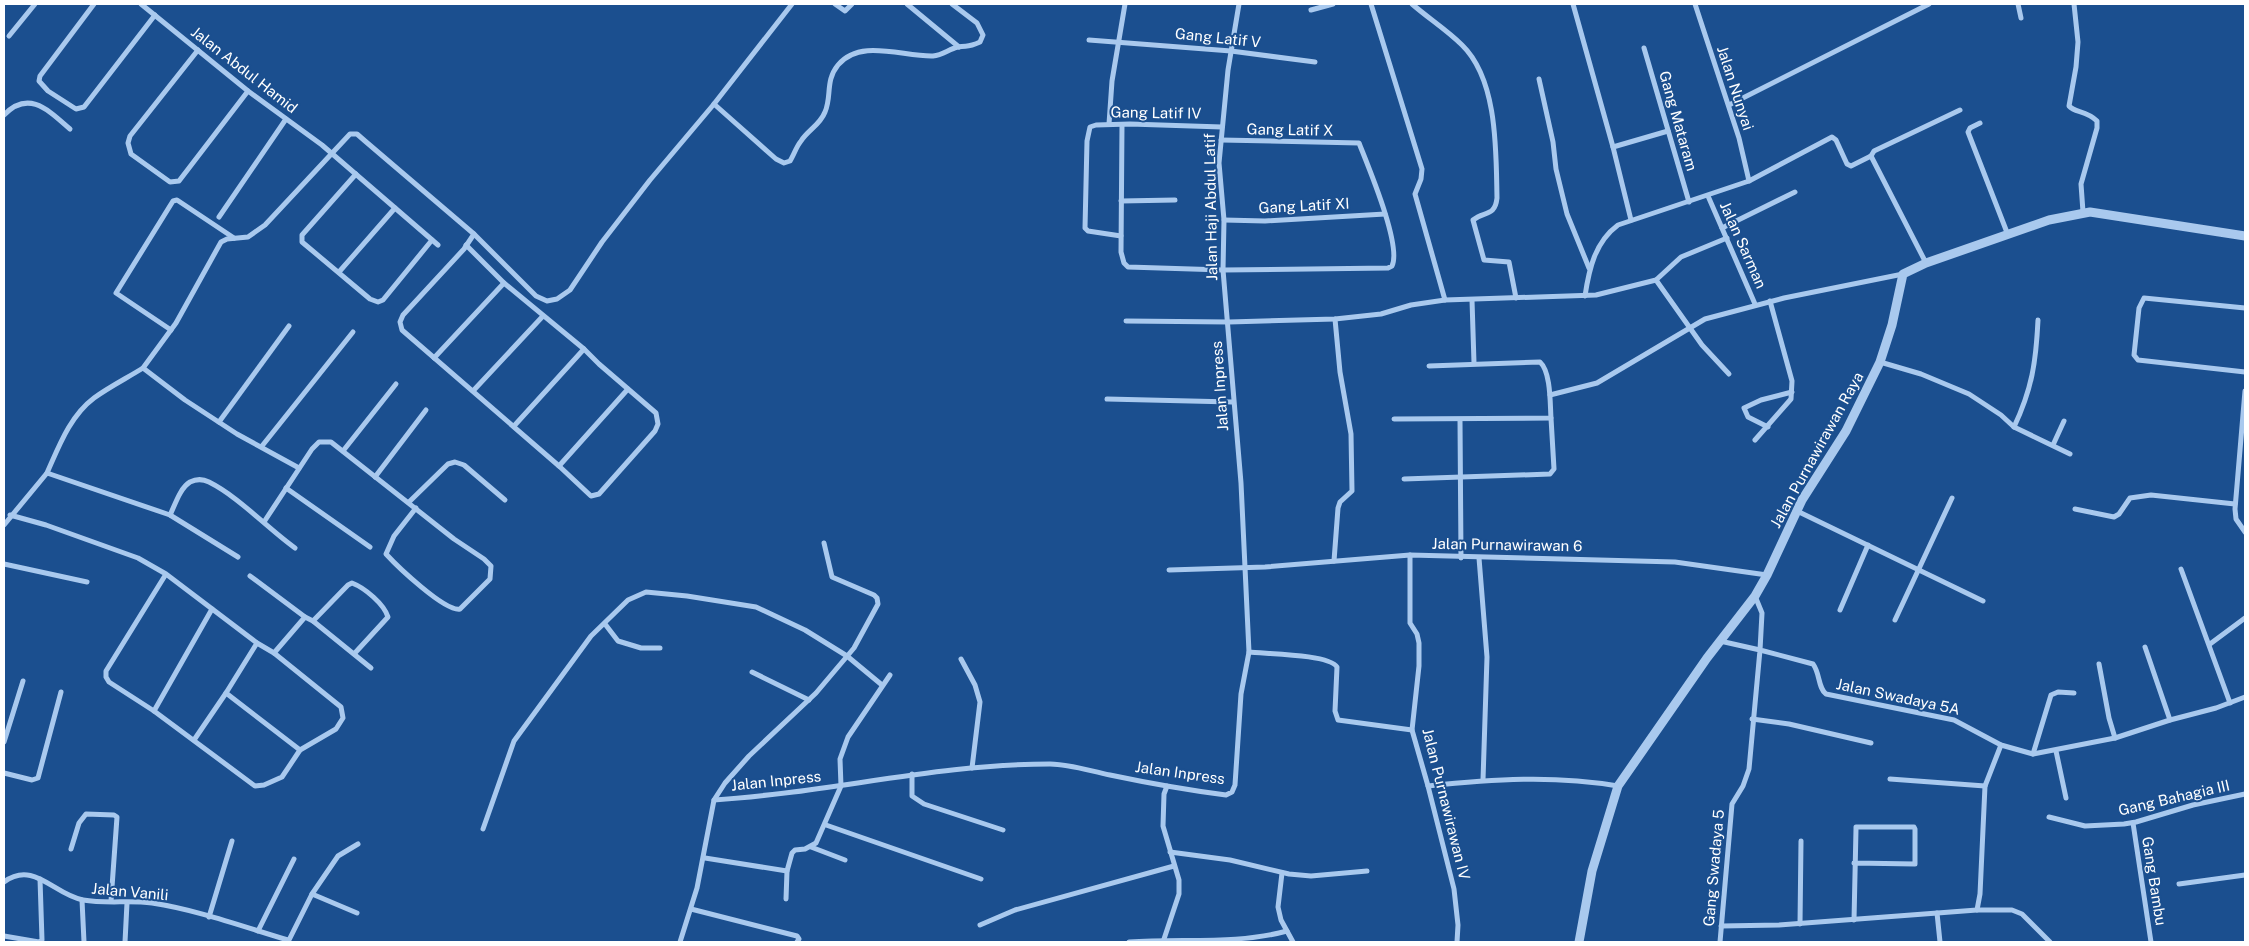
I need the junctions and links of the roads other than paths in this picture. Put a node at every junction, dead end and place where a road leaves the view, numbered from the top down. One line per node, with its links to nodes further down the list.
1 (35, 4): 22 (street)
2 (94, 4): 20 (street)
3 (141, 4): 20 (street, Jalan Abdul Hamid)
4 (792, 4): 32 (street)
5 (834, 4): 6 (street)
6 (852, 4)
7 (907, 4): 25 (street)
8 (952, 4): 25 (street)
9 (1124, 4): 24 (street)
10 (1239, 4): 28 (street, Jalan Haji Abdul Latif)
11 (1333, 4): 19 (street)
12 (1371, 4): 79 (street)
13 (1412, 4): 78 (street)
14 (1573, 4): 44 (street)
15 (1695, 4): 33 (street, Jalan Nunyai)
16 (1929, 4): 33 (street)
17 (2018, 4): 21 (street)
18 (2074, 4): 55 (street)
19 (1311, 10)
20 (155, 15): 27 (street, Jalan Abdul Hamid)
21 (2021, 18)
22 (9, 36)
23 (1089, 40): 24 (street, Gang Latif V)
24 (1119, 41): 28 (street, Gang Latif V); 38 (street)
25 (959, 47): 32 (street)
26 (1644, 48): 42 (street, Gang Mataram)
27 (198, 50): 31 (street, Jalan Abdul Hamid); 31 (street)
28 (1231, 51): 29 (street, Gang Latif V); 40 (street, Jalan Haji Abdul Latif)
29 (1315, 62)
30 (1539, 79): 71 (street)
31 (248, 91): 36 (street, Jalan Abdul Hamid)
32 (714, 104): 61 (street)
33 (1728, 105): 48 (street, Jalan Nunyai)
34 (1960, 110): 46 (street)
35 (4, 115): 41 (street)
36 (286, 119): 45 (street, Jalan Abdul Hamid); 57 (street)
37 (1980, 122): 62 (street)
38 (1108, 124): 39 (street, Gang Latif IV); 63 (street, Gang Latif IV)
39 (1122, 125): 40 (street, Gang Latif IV); 52 (street)
40 (1222, 127): 43 (street, Jalan Haji Abdul Latif)
41 (70, 129)
42 (1668, 131): 44 (street); 53 (street, Gang Mataram)
43 (1220, 140): 56 (street, Gang Latif X); 58 (street, Jalan Haji Abdul Latif)
44 (1613, 147): 59 (street)
45 (333, 154): 47 (street, Jalan Abdul Hamid); 61 (street); 66 (street)
46 (1871, 156): 48 (street); 70 (street)
47 (356, 174): 54 (street, Jalan Abdul Hamid); 73 (street)
48 (1749, 181): 50 (street)
49 (1795, 192): 60 (street)
50 (1708, 196): 53 (street); 60 (street, Jalan Sarman)
51 (1175, 200): 52 (street)
52 (1121, 201): 63 (street)
53 (1689, 202): 59 (street)
54 (395, 208): 67 (street, Jalan Abdul Hamid); 73 (street)
55 (2083, 212): 62 (street); 64 (street)
56 (1385, 214): 58 (street, Gang Latif XI); 72 (street)
57 (219, 217)
58 (1224, 220): 72 (street, Jalan Haji Abdul Latif)
59 (1631, 220): 71 (street)
60 (1722, 228): 65 (street, Jalan Sarman)
61 (474, 234): 69 (street)
62 (2008, 235): 70 (street)
63 (1121, 236): 72 (street)
64 (2245, 236)
65 (1727, 238): 75 (street); 82 (street, Jalan Sarman)
66 (236, 239): 91 (street); 91 (street)
67 (432, 240): 68 (street, Jalan Abdul Hamid); 73 (street)
68 (438, 245)
69 (466, 245): 76 (street); 94 (street)
70 (1926, 264): 74 (street)
71 (1590, 268): 77 (street)
72 (1223, 270): 88 (street, Jalan Haji Abdul Latif)
73 (339, 272)
74 (1903, 274): 81 (street); 95 (street, Jalan Purnawirawan Raya)
75 (1656, 280): 77 (street); 90 (street)
76 (504, 283): 84 (street); 94 (street)
77 (1585, 296): 78 (street)
78 (1516, 298): 80 (street)
79 (1445, 300): 80 (street); 85 (street)
80 (1472, 300): 96 (street)
81 (1770, 301): 82 (street); 105 (street)
82 (1755, 304): 90 (street)
83 (2245, 308): 99 (street)
84 (544, 316): 93 (street); 103 (street)
85 (1336, 318): 88 (street); 151 (street)
86 (2038, 320): 117 (street)
87 (1126, 321): 88 (street)
88 (1229, 322): 108 (street, Jalan Inpress)
89 (289, 326): 114 (street)
90 (1690, 329): 100 (street); 106 (street)
91 (171, 330): 98 (street)
92 (353, 332): 121 (street)
93 (584, 348): 102 (street); 115 (street)
94 (434, 358): 103 (street)
95 (1880, 362): 117 (street); 137 (street, Jalan Purnawirawan Raya)
96 (1474, 363): 97 (street); 106 (street)
97 (1429, 366)
98 (143, 368): 114 (street); 126 (street)
99 (2245, 372)
100 (1728, 374)
101 (396, 384): 122 (street)
102 (628, 389): 124 (street); 124 (street)
103 (473, 391): 115 (street)
104 (2245, 391): 118 (street)
105 (1792, 392): 116 (street); 116 (street)
106 (1550, 395): 110 (street)
107 (1107, 399): 108 (street)
108 (1232, 402): 153 (street, Jalan Inpress)
109 (426, 410): 127 (street)
110 (1551, 418): 112 (street); 128 (street)
111 (1394, 419): 112 (street)
112 (1460, 420): 128 (street)
113 (2064, 421): 120 (street)
114 (219, 422): 121 (street)
115 (514, 426): 124 (street)
116 (1768, 427): 119 (street)
117 (2014, 427): 120 (street)
118 (2243, 438): 134 (street)
119 (1755, 440)
120 (2053, 445): 123 (street)
121 (262, 446): 125 (street)
122 (343, 451): 125 (street); 127 (street)
123 (2070, 454)
124 (559, 466)
125 (299, 468): 130 (street)
126 (47, 473): 138 (street); 139 (street)
127 (375, 477): 133 (street)
128 (1460, 477): 129 (street); 149 (street)
129 (1404, 479)
130 (286, 488): 140 (street); 145 (street)
131 (1952, 498): 156 (street)
132 (505, 500): 133 (street)
133 (409, 502): 135 (street)
134 (2235, 504): 136 (street); 142 (street)
135 (416, 508): 135 (street)
136 (2075, 509)
137 (1797, 511): 144 (street); 158 (street, Jalan Purnawirawan Raya)
138 (10, 515): 141 (street); 157 (street)
139 (170, 515): 140 (street); 148 (street)
140 (264, 522): 146 (street)
141 (4, 525)
142 (2245, 532)
143 (824, 543): 179 (street)
144 (1868, 545): 156 (street); 164 (street)
145 (370, 547)
146 (295, 548)
147 (1410, 555): 149 (street, Jalan Purnawirawan 6); 151 (street, Jalan Purnawirawan 6); 196 (street, Jalan Purnawirawan IV)
148 (238, 556)
149 (1461, 558): 150 (street, Jalan Purnawirawan 6)
150 (1479, 558): 158 (street, Jalan Purnawirawan 6); 209 (street)
151 (1334, 561): 153 (street, Jalan Purnawirawan 6)
152 (4, 564): 160 (street)
153 (1246, 567): 155 (street, Jalan Purnawirawan 6); 176 (street, Jalan Inpress)
154 (2181, 569): 172 (street)
155 (1169, 570)
156 (1919, 570): 162 (street); 168 (street)
157 (166, 574): 163 (street); 193 (street)
158 (1767, 575): 161 (street, Jalan Purnawirawan Raya)
159 (250, 576): 165 (street)
160 (87, 582)
161 (1755, 596): 170 (street, Jalan Purnawirawan Raya); 175 (street)
162 (1984, 602)
163 (212, 609): 171 (street); 193 (street)
164 (1840, 610)
165 (305, 616): 167 (street); 177 (street)
166 (2245, 618): 172 (street)
167 (313, 620): 178 (street); 178 (street)
168 (1895, 620)
169 (605, 624): 174 (street); 179 (street); 221 (street)
170 (1720, 641): 175 (street); 213 (street, Jalan Purnawirawan Raya)
171 (257, 643): 177 (street); 188 (street)
172 (2210, 644): 192 (street)
173 (2145, 647): 195 (street)
174 (660, 648)
175 (1760, 650): 194 (street, Gang Swadaya 5); 201 (street, Jalan Swadaya 5A)
176 (1249, 652): 196 (street); 211 (street, Jalan Inpress)
177 (274, 653): 202 (street)
178 (354, 654): 182 (street)
179 (847, 656): 186 (street); 191 (street)
180 (961, 659): 205 (street)
181 (2099, 664): 197 (street)
182 (371, 668)
183 (752, 672): 191 (street)
184 (890, 675): 186 (street)
185 (23, 681): 199 (street)
186 (882, 685): 210 (street)
187 (61, 692): 206 (street)
188 (226, 693): 198 (street); 202 (street)
189 (2074, 693): 204 (street)
190 (2245, 697): 192 (street, Jalan Swadaya 5A)
191 (809, 700): 217 (street)
192 (2230, 704): 195 (street, Jalan Swadaya 5A)
193 (154, 712): 198 (street)
194 (1752, 719): 200 (street); 255 (street, Gang Swadaya 5)
195 (2170, 720): 197 (street, Jalan Swadaya 5A)
196 (1412, 730): 212 (street, Jalan Purnawirawan IV)
197 (2115, 738): 203 (street, Jalan Swadaya 5A)
198 (194, 740): 202 (street)
199 (4, 742)
200 (1871, 743)
201 (2001, 745): 204 (street, Jalan Swadaya 5A); 214 (street)
202 (300, 750)
203 (2056, 751): 204 (street, Jalan Swadaya 5A); 216 (street)
204 (2033, 754)
205 (972, 768): 207 (street, Jalan Inpress); 211 (street, Jalan Inpress)
206 (4, 773)
207 (912, 774): 210 (street, Jalan Inpress); 222 (street)
208 (1890, 779): 214 (street)
209 (1483, 780): 212 (street); 213 (street)
210 (842, 786): 217 (street, Jalan Inpress); 220 (street)
211 (1167, 786): 228 (street)
212 (1428, 786): 267 (street, Jalan Purnawirawan IV)
213 (1618, 786): 268 (street, Jalan Purnawirawan Raya)
214 (1985, 786): 248 (street)
215 (2245, 794): 219 (street, Gang Bahagia III)
216 (2066, 798)
217 (714, 800): 230 (street)
218 (2049, 817): 219 (street, Gang Bahagia III)
219 (2132, 823): 272 (street, Gang Bambu)
220 (826, 825): 226 (street); 239 (street)
221 (483, 829)
222 (1003, 830)
223 (232, 841): 251 (street)
224 (1801, 841): 253 (street)
225 (358, 844): 242 (street)
226 (811, 846): 231 (street); 234 (street)
227 (71, 849): 245 (street)
228 (1170, 852): 233 (street); 236 (street)
229 (294, 858): 256 (street)
230 (705, 858): 234 (street); 247 (street)
231 (844, 860)
232 (1854, 863): 232 (street); 252 (street)
233 (1174, 866): 254 (street); 260 (street)
234 (788, 871): 243 (street)
235 (1366, 871): 236 (street)
236 (1282, 873): 257 (street)
237 (2245, 875): 241 (street)
238 (40, 879): 240 (street, Jalan Vanili); 244 (street, Jalan Vanili); 258 (street)
239 (980, 879)
240 (4, 882)
241 (2180, 884)
242 (312, 894): 249 (street); 259 (street)
243 (786, 899)
244 (82, 900): 245 (street, Jalan Vanili); 261 (street)
245 (111, 901): 246 (street, Jalan Vanili)
246 (127, 902): 251 (street, Jalan Vanili); 262 (street)
247 (691, 909): 263 (street); 264 (street)
248 (1977, 910): 250 (street); 271 (street)
249 (356, 913)
250 (1937, 913): 252 (street); 270 (street)
251 (209, 917): 256 (street, Jalan Vanili)
252 (1854, 920): 253 (street)
253 (1800, 924): 255 (street)
254 (980, 925)
255 (1721, 926): 269 (street, Gang Swadaya 5)
256 (258, 931): 259 (street, Jalan Vanili)
257 (1287, 931): 260 (street); 266 (street)
258 (4, 936)
259 (288, 941)
260 (1164, 941): 265 (street)
261 (84, 942)
262 (125, 942)
263 (680, 942)
264 (797, 942)
265 (1130, 942)
266 (1293, 942)
267 (1457, 942)
268 (1579, 942)
269 (1720, 942)
270 (1940, 942)
271 (2050, 942)
272 (2151, 942)

